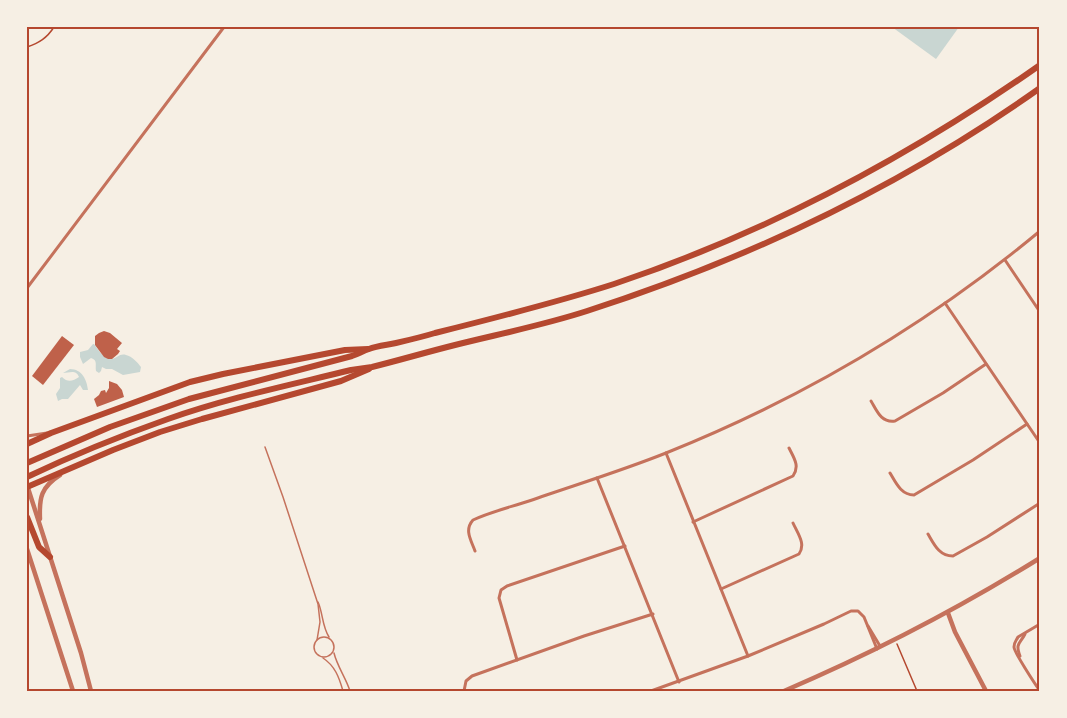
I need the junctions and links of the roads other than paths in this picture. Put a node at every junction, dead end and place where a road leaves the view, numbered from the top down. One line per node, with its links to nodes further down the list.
1 (224, 27): 6 (street)
2 (1040, 65): 9 (highway)
3 (1040, 88): 11 (highway)
4 (1040, 231): 5 (street)
5 (1005, 260): 7 (street); 8 (street)
6 (27, 288)
7 (945, 303): 10 (street); 20 (street)
8 (1040, 312)
9 (369, 349): 14 (highway); 21 (highway)
10 (986, 364): 12 (street); 13 (street)
11 (372, 368): 22 (highway); 24 (highway)
12 (871, 401)
13 (1027, 424): 16 (street); 23 (street)
14 (51, 433): 15 (street); 17 (highway)
15 (27, 436)
16 (1040, 443)
17 (27, 444)
18 (265, 447): 39 (lane)
19 (789, 448): 29 (street)
20 (666, 453): 25 (street); 29 (street)
21 (27, 463)
22 (71, 469): 26 (highway); 31 (street)
23 (890, 473)
24 (27, 477)
25 (597, 478): 33 (street); 35 (street)
26 (27, 486): 31 (street)
27 (1040, 503): 32 (street)
28 (27, 517): 36 (highway)
29 (693, 522): 38 (street)
30 (793, 523): 38 (street)
31 (40, 525): 36 (street)
32 (928, 534)
33 (625, 546): 40 (street); 49 (street)
34 (27, 549): 51 (street)
35 (475, 551)
36 (50, 557): 52 (street)
37 (1040, 558): 41 (street)
38 (721, 589): 47 (street)
39 (316, 598): 43 (lane); 44 (lane)
40 (653, 614): 49 (street); 50 (street)
41 (946, 614): 45 (street); 58 (street)
42 (1040, 624): 59 (street)
43 (330, 638): 44 (lane); 46 (lane)
44 (317, 640): 48 (lane)
45 (879, 648): 47 (street); 57 (street)
46 (334, 651): 48 (lane); 54 (lane)
47 (748, 656): 50 (street)
48 (322, 657): 53 (lane)
49 (517, 660): 55 (street)
50 (680, 682): 56 (street)
51 (73, 691)
52 (91, 691)
53 (343, 691)
54 (350, 691)
55 (464, 691)
56 (651, 691)
57 (784, 691)
58 (986, 691)
59 (1040, 691)

